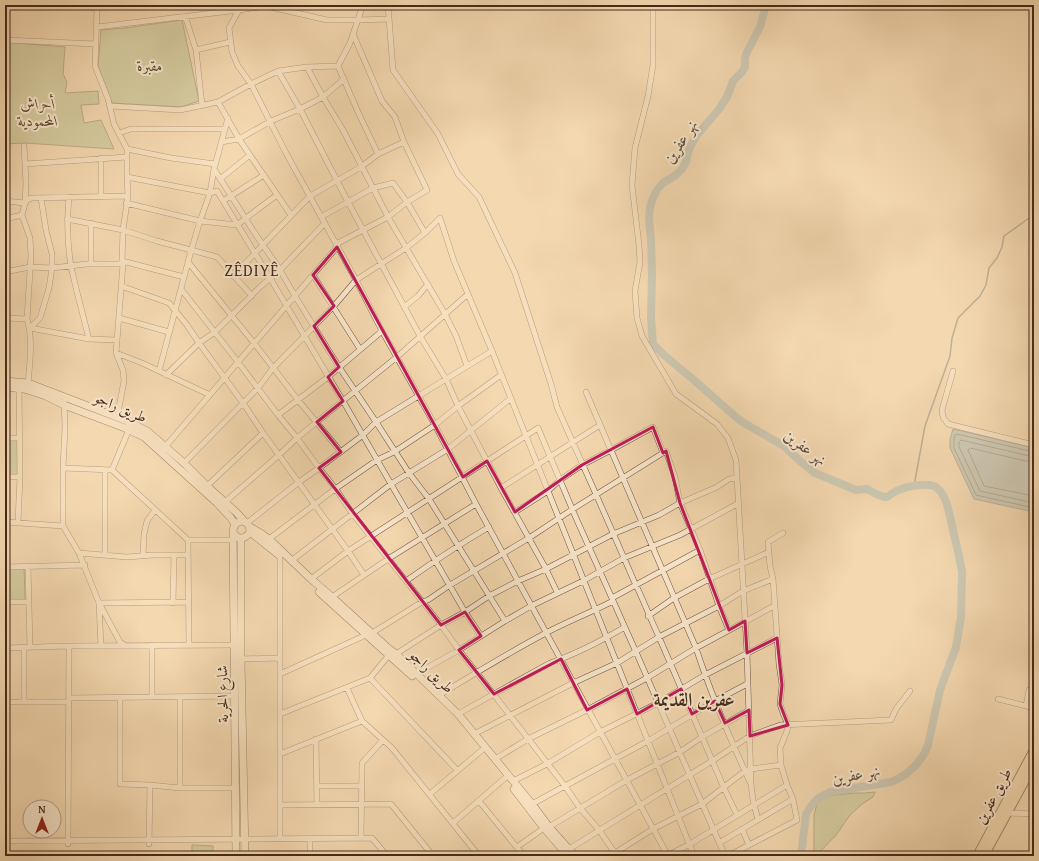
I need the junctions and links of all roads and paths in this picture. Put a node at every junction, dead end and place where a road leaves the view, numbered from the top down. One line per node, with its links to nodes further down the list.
1 (90, 5): 9 (street)
2 (363, 5): 8 (street)
3 (388, 5): 7 (street)
4 (653, 5): 187 (street)
5 (239, 10): 6 (street); 8 (street); 12 (street)
6 (185, 16): 9 (street); 14 (street)
7 (389, 19): 8 (street); 163 (street)
8 (358, 20): 10 (street)
9 (96, 27): 13 (street)
10 (353, 34): 15 (street); 31 (street)
11 (5, 40): 13 (street)
12 (230, 42): 14 (street); 19 (street)
13 (96, 44): 23 (street)
14 (196, 50): 22 (street)
15 (338, 66): 16 (street); 18 (street)
16 (307, 67): 17 (street); 20 (street)
17 (278, 71): 19 (street); 24 (street)
18 (344, 79): 20 (street); 34 (street)
19 (251, 84): 21 (street); 26 (street)
20 (323, 97): 24 (street); 40 (street)
21 (218, 102): 22 (street); 25 (street)
22 (202, 105): 23 (street)
23 (110, 106): 28 (street)
24 (300, 109): 26 (street); 44 (street)
25 (228, 118): 27 (street); 29 (street)
26 (271, 121): 29 (street); 51 (street)
27 (225, 129): 28 (street); 30 (street)
28 (119, 133): 33 (street)
29 (238, 139): 30 (street); 35 (street)
30 (221, 142): 39 (street)
31 (404, 142): 34 (street); 57 (street)
32 (24, 146): 38 (street)
33 (127, 149): 36 (street); 39 (street)
34 (378, 154): 40 (street)
35 (250, 155): 41 (street); 43 (street)
36 (127, 157): 37 (street); 42 (street)
37 (101, 158): 38 (street); 48 (street)
38 (25, 164): 58 (street)
39 (214, 167): 43 (street); 46 (street)
40 (361, 167): 44 (street); 45 (street)
41 (264, 175): 47 (street); 50 (street)
42 (127, 176): 46 (street); 49 (street)
43 (220, 179): 50 (street)
44 (338, 181): 51 (street); 56 (street)
45 (373, 188): 56 (street); 57 (street); 63 (street)
46 (210, 193): 55 (street); 67 (street)
47 (277, 195): 61 (street); 64 (street)
48 (101, 196): 49 (street); 52 (street)
49 (128, 196): 59 (street)
50 (231, 196): 55 (street); 64 (street)
51 (310, 196): 61 (street); 62 (street)
52 (69, 197): 53 (street); 66 (street)
53 (41, 198): 58 (street); 85 (street)
54 (5, 201): 58 (street)
55 (223, 201): 70 (street)
56 (348, 202): 62 (street); 72 (street)
57 (407, 202): 63 (street); 73 (street)
58 (25, 203): 60 (street)
59 (126, 203): 67 (street); 71 (street)
60 (22, 215): 65 (street); 84 (street)
61 (291, 215): 74 (street)
62 (321, 217): 69 (street)
63 (388, 217): 72 (street); 76 (street)
64 (245, 218): 70 (street); 74 (street)
65 (5, 219)
66 (67, 219): 68 (street); 83 (street)
67 (200, 221): 70 (street); 77 (street)
68 (91, 223): 71 (street); 81 (street)
69 (325, 223): 75 (street); 86 (street)
70 (237, 225): 78 (street)
71 (123, 230): 77 (street); 79 (street)
72 (363, 230): 75 (street); 82 (street)
73 (425, 233): 76 (street); 96 (street)
74 (263, 244): 78 (street); 86 (street)
75 (337, 245): 88 (street); 92 (street)
76 (406, 248): 82 (street); 93 (street)
77 (191, 250): 80 (street); 89 (street)
78 (255, 254): 89 (street); 91 (street)
79 (122, 262): 81 (street); 90 (street); 94 (street)
80 (188, 262): 90 (street); 104 (street)
81 (90, 264): 83 (street)
82 (382, 264): 92 (street); 101 (street)
83 (71, 265): 85 (street); 115 (street)
84 (30, 267): 85 (street); 87 (street); 107 (street)
85 (52, 268): 109 (street)
86 (280, 270): 91 (street); 98 (street)
87 (5, 272)
88 (313, 274): 98 (street); 100 (street)
89 (233, 276): 97 (street)
90 (184, 277): 95 (street)
91 (270, 278): 97 (street); 99 (street)
92 (356, 280): 100 (street); 110 (street)
93 (428, 284): 101 (street); 103 (street)
94 (121, 286): 102 (street); 106 (street)
95 (181, 289): 102 (street); 112 (street)
96 (468, 294): 103 (street); 120 (street)
97 (252, 296): 104 (street)
98 (295, 296): 99 (street); 108 (street)
99 (286, 305): 113 (street); 118 (street)
100 (334, 306): 108 (street); 119 (street)
101 (404, 307): 114 (street)
102 (175, 311): 111 (street); 117 (street)
103 (445, 314): 114 (street); 124 (street)
104 (231, 316): 112 (street); 118 (street)
105 (5, 318): 107 (street)
106 (119, 318): 111 (street); 116 (street)
107 (28, 319): 109 (street)
108 (314, 326): 113 (street); 125 (street)
109 (30, 328): 115 (street); 135 (street)
110 (382, 331): 119 (street); 122 (street)
111 (170, 332): 127 (street)
112 (215, 332): 117 (street); 123 (street)
113 (304, 336): 126 (street); 131 (street)
114 (420, 336): 122 (street); 133 (street)
115 (89, 339): 116 (street)
116 (117, 340): 121 (street)
117 (199, 343): 129 (street); 132 (street)
118 (254, 343): 123 (street); 126 (street)
119 (360, 349): 125 (street)
120 (492, 351): 124 (street); 130 (street)
121 (116, 353): 127 (street); 150 (street)
122 (397, 357): 139 (street); 142 (street)
123 (238, 362): 132 (street); 137 (street)
124 (467, 366): 133 (street)
125 (339, 367): 131 (street); 139 (street)
126 (273, 368): 137 (street); 144 (street)
127 (159, 371): 129 (street)
128 (953, 372): 164 (street)
129 (166, 375): 141 (street)
130 (501, 375): 143 (street); 148 (street)
131 (328, 377): 144 (street); 146 (street)
132 (225, 378): 141 (street); 147 (street)
133 (446, 379): 142 (street); 148 (street)
134 (5, 381): 135 (main road, طريق راجو)
135 (28, 383): 145 (main road, طريق راجو)
136 (5, 387): 138 (main road, طريق راجو)
137 (258, 388): 147 (street); 149 (street)
138 (19, 389): 145 (main road, طريق راجو); 161 (street)
139 (355, 391): 146 (street); 152 (street)
140 (586, 392): 154 (street)
141 (210, 395): 165 (street)
142 (419, 396): 152 (street); 153 (street)
143 (510, 399): 156 (street); 159 (street)
144 (298, 400): 149 (street); 151 (street)
145 (64, 401): 150 (main road, طريق راجو); 155 (main road, طريق راجو); 178 (street)
146 (343, 401): 151 (street); 158 (street)
147 (243, 403): 157 (street); 175 (street)
148 (458, 406): 153 (street); 156 (street)
149 (278, 415): 162 (street)
150 (117, 418): 155 (main road, طريق راجو)
151 (317, 422): 162 (street); 168 (street)
152 (376, 422): 158 (street); 169 (street)
153 (436, 425): 166 (street); 169 (street)
154 (600, 425): 163 (street); 167 (street)
155 (130, 427): 165 (main road, طريق راجو); 181 (street); 212 (main road, طريق راجو)
156 (471, 431): 166 (street); 174 (street)
157 (263, 433): 171 (street); 191 (street)
158 (363, 435): 168 (street); 173 (street)
159 (525, 437): 172 (street); 174 (street); 177 (street)
160 (5, 438): 161 (street)
161 (20, 438): 184 (street)
162 (297, 438): 171 (street); 179 (street)
163 (573, 442): 172 (street); 176 (street)
164 (1034, 445)
165 (165, 447): 175 (main road, طريق راجو)
166 (448, 449): 182 (street); 185 (street)
167 (611, 450): 170 (street); 176 (street); 186 (street)
168 (341, 452): 179 (street)
169 (394, 452): 173 (street); 182 (street)
170 (663, 453): 186 (street); 198 (street)
171 (279, 455): 189 (street); 197 (street)
172 (550, 456): 177 (street); 188 (street)
173 (377, 460): 190 (street); 193 (street)
174 (487, 461): 185 (street); 192 (street)
175 (184, 463): 191 (main road, طريق راجو)
176 (582, 464): 188 (street); 195 (street)
177 (537, 465): 192 (street); 194 (street)
178 (63, 468): 180 (street); 213 (street)
179 (319, 468): 189 (street); 193 (street)
180 (105, 470): 181 (street); 237 (street)
181 (112, 470): 203 (street)
182 (409, 473): 190 (street); 196 (street)
183 (5, 476): 184 (street)
184 (20, 477): 209 (street)
185 (463, 477): 196 (street); 201 (street)
186 (623, 478): 195 (street); 210 (street)
187 (737, 478): 198 (street); 199 (street)
188 (560, 480): 194 (street); 202 (street)
189 (299, 482): 200 (street); 214 (street)
190 (391, 484): 204 (street); 206 (street)
191 (207, 486): 197 (main road, طريق راجو)
192 (501, 488): 205 (street)
193 (335, 489): 200 (street); 206 (street)
194 (548, 491): 205 (street); 207 (street)
195 (596, 495): 202 (street); 220 (street)
196 (429, 499): 204 (street); 211 (street)
197 (226, 502): 214 (main road, طريق راجو)
198 (680, 503): 210 (street); 216 (street)
199 (739, 503): 216 (street); 246 (street)
200 (314, 504): 217 (street); 225 (street)
201 (476, 504): 211 (street); 215 (street)
202 (573, 509): 207 (street); 229 (street)
203 (155, 510): 226 (street); 240 (street)
204 (408, 512): 221 (street); 222 (street)
205 (515, 512): 224 (street)
206 (352, 514): 217 (street); 221 (street)
207 (558, 518): 224 (street); 236 (street)
208 (5, 522): 209 (street)
209 (18, 522): 213 (street)
210 (642, 522): 220 (street); 230 (street)
211 (444, 523): 222 (street); 228 (street)
212 (235, 524): 214 (main road); 218 (main road)
213 (63, 526): 233 (street)
214 (248, 526): 223 (main road); 225 (main road, طريق راجو); 241 (main road, طريق راجو)
215 (489, 527): 228 (street); 235 (street)
216 (691, 528): 230 (street); 231 (street)
217 (332, 529): 232 (street); 245 (street)
218 (233, 532): 223 (main road); 227 (main road, شارع الحرية)
219 (783, 533): 234 (street)
220 (613, 534): 229 (street); 243 (street)
221 (371, 536): 232 (street); 242 (street)
222 (422, 537): 242 (street); 244 (street)
223 (241, 538): 280 (main road, شارع الحرية)
224 (529, 538): 235 (street); 250 (street)
225 (269, 539): 245 (main road, طريق راجو)
226 (188, 540): 227 (street); 239 (street)
227 (233, 540): 280 (main road, شارع الحرية)
228 (457, 546): 244 (street); 252 (street)
229 (589, 547): 236 (street); 253 (street)
230 (652, 547): 243 (street); 251 (street)
231 (700, 550): 251 (street); 256 (street)
232 (348, 551): 254 (street); 255 (street)
233 (79, 552): 237 (street); 247 (street)
234 (769, 552): 246 (street); 257 (street)
235 (503, 553): 252 (street); 259 (street)
236 (574, 554): 250 (street); 260 (street)
237 (105, 555): 240 (street)
238 (174, 555): 239 (street); 240 (street); 274 (street)
239 (188, 555): 271 (street)
240 (143, 556)
241 (280, 556): 289 (main road, طريق راجو); 308 (street)
242 (388, 558): 254 (street); 258 (street)
243 (624, 558): 253 (street); 262 (street)
244 (435, 560): 258 (street); 261 (street)
245 (291, 561): 255 (main road, طريق راجو)
246 (742, 564): 256 (street); 263 (street)
247 (84, 565): 249 (street); 273 (street)
248 (5, 567): 249 (street)
249 (28, 567): 270 (street)
250 (546, 569): 259 (street); 264 (street)
251 (662, 571): 262 (street); 267 (street)
252 (474, 572): 261 (street); 265 (street)
253 (600, 572): 260 (street); 268 (street)
254 (364, 575): 266 (street)
255 (310, 579): 266 (main road, طريق راجو)
256 (710, 579): 267 (street); 276 (street)
257 (773, 579): 263 (street); 277 (street)
258 (406, 581): 272 (street)
259 (518, 581): 265 (street); 275 (street)
260 (583, 581): 264 (street); 278 (street)
261 (450, 585): 272 (street); 279 (street)
262 (636, 585): 268 (street); 281 (street)
263 (743, 591): 276 (street); 283 (street)
264 (558, 592): 275 (street)
265 (489, 596): 279 (street); 282 (street)
266 (332, 597): 289 (main road, طريق راجو)
267 (674, 598): 281 (street); 284 (street)
268 (612, 600): 278 (street); 286 (street)
269 (5, 602): 270 (street)
270 (29, 602): 300 (street)
271 (189, 602): 274 (street); 294 (street)
272 (422, 602): 285 (street); 289 (street)
273 (99, 603): 274 (street); 297 (street); 298 (street)
274 (173, 603)
275 (531, 606): 282 (street); 288 (street)
276 (718, 606): 284 (street); 287 (street)
277 (774, 606): 283 (street); 293 (street)
278 (595, 610): 288 (street); 292 (street)
279 (465, 612): 285 (street); 290 (street)
280 (237, 616): 295 (main road, شارع الحرية); 309 (main road, شارع الحرية)
281 (648, 616): 291 (street)
282 (505, 621): 290 (street)
283 (745, 622): 287 (street); 306 (street)
284 (685, 623): 291 (street); 303 (street)
285 (441, 625): 304 (street); 307 (street)
286 (625, 628): 292 (street); 305 (street)
287 (729, 630): 303 (street)
288 (546, 633): 310 (street); 313 (street)
289 (369, 634): 307 (main road, طريق راجو); 314 (street)
290 (481, 636): 304 (street)
291 (659, 637): 305 (street); 312 (street)
292 (607, 638): 310 (street); 311 (street)
293 (777, 638): 306 (street); 350 (street)
294 (189, 645): 295 (street); 299 (street)
295 (234, 645): 317 (main road, شارع الحرية)
296 (69, 646): 297 (street); 300 (street); 334 (street)
297 (101, 646): 298 (street)
298 (126, 646): 299 (street)
299 (152, 646): 332 (street)
300 (30, 647): 302 (street)
301 (5, 648): 302 (street)
302 (24, 648): 337 (street)
303 (696, 648): 312 (street); 316 (street)
304 (459, 650): 313 (street); 315 (street)
305 (636, 652): 311 (street); 319 (street)
306 (747, 653): 316 (street); 321 (street)
307 (392, 654): 315 (main road, طريق راجو); 318 (street); 361 (main road, طريق راجو)
308 (280, 658): 309 (street); 314 (street)
309 (240, 659): 317 (main road, شارع الحرية)
310 (561, 659): 320 (street); 327 (street)
311 (617, 663): 320 (street); 323 (street)
312 (670, 664): 319 (street); 324 (street)
313 (477, 673): 327 (street); 328 (street)
314 (280, 674): 343 (street)
315 (416, 674): 328 (main road, طريق راجو)
316 (705, 675): 324 (street); 335 (street)
317 (238, 676): 330 (main road, شارع الحرية); 413 (main road, شارع الحرية)
318 (370, 678): 322 (street); 373 (street)
319 (647, 678): 323 (street); 338 (street)
320 (573, 683): 341 (street); 347 (street)
321 (747, 684): 335 (street); 342 (street)
322 (347, 688): 343 (street); 348 (street)
323 (627, 689): 341 (street); 345 (street)
324 (681, 689): 338 (street); 346 (street)
325 (1029, 690): 339 (street)
326 (910, 691): 350 (street)
327 (494, 694): 344 (street); 347 (street)
328 (438, 695): 344 (main road, طريق راجو)
329 (180, 696): 330 (street); 332 (street); 385 (street)
330 (234, 696): 386 (main road, شارع الحرية)
331 (120, 697): 332 (street); 334 (street); 380 (street)
332 (152, 697)
333 (998, 699): 339 (street)
334 (69, 700): 337 (street); 417 (street)
335 (715, 701): 346 (street); 349 (street)
336 (5, 702): 337 (street)
337 (24, 702)
338 (658, 703): 345 (street); 351 (street)
339 (1026, 706): 340 (street)
340 (1034, 708)
341 (588, 710): 352 (street); 356 (street)
342 (749, 710): 349 (street); 354 (street)
343 (280, 714): 364 (street)
344 (458, 714): 353 (main road, طريق راجو)
345 (637, 714): 352 (street); 359 (street)
346 (692, 714): 351 (street); 355 (street)
347 (510, 715): 353 (street); 356 (street)
348 (362, 721): 357 (street); 358 (street)
349 (725, 723): 355 (street); 360 (street)
350 (788, 725): 354 (street); 371 (street)
351 (669, 730): 359 (street); 363 (street)
352 (600, 732): 366 (street); 368 (street)
353 (474, 734): 365 (main road, طريق راجو)
354 (750, 736): 360 (street); 372 (street)
355 (702, 737): 363 (street); 367 (street)
356 (528, 739): 365 (street); 368 (street)
357 (316, 740): 364 (street); 382 (street)
358 (382, 740): 383 (street); 389 (street)
359 (648, 741): 366 (street); 369 (street)
360 (734, 747): 367 (street); 374 (street)
361 (482, 750): 373 (street); 376 (main road, طريق راجو)
362 (1034, 750): 438 (main road, طريق عفرين)
363 (680, 752): 369 (street); 375 (street)
364 (280, 754): 397 (street)
365 (495, 759): 378 (main road, طريق راجو)
366 (615, 759): 377 (street); 384 (street)
367 (712, 761): 375 (street); 388 (street)
368 (547, 764): 378 (street); 384 (street)
369 (658, 764): 377 (street); 387 (street)
370 (1034, 764): 400 (main road, طريق عفرين)
371 (781, 765): 372 (street); 381 (street)
372 (751, 769): 374 (street); 379 (street)
373 (457, 770): 389 (street)
374 (745, 771): 379 (street); 388 (street)
375 (689, 774): 387 (street); 396 (street)
376 (505, 778): 391 (street); 406 (main road, طريق راجو)
377 (627, 780): 395 (street); 399 (street)
378 (513, 781): 394 (main road, طريق راجو)
379 (751, 784): 398 (street)
380 (150, 785): 385 (street); 418 (street)
381 (787, 785): 390 (street); 398 (street)
382 (317, 786): 383 (street); 392 (street)
383 (362, 786): 393 (street)
384 (565, 786): 394 (street); 399 (street)
385 (180, 788): 386 (street)
386 (236, 788): 412 (main road, شارع الحرية)
387 (667, 788): 395 (street); 403 (street)
388 (724, 788): 396 (street); 402 (street)
389 (430, 794): 405 (street)
390 (793, 799): 404 (street); 421 (street)
391 (479, 801): 405 (street); 422 (street)
392 (317, 804): 393 (street); 397 (street)
393 (362, 804): 411 (street); 429 (street)
394 (532, 804): 406 (main road, طريق راجو)
395 (640, 804): 407 (street); 410 (street)
396 (702, 804): 403 (street); 408 (street)
397 (280, 805): 414 (street)
398 (754, 805): 402 (street); 404 (street)
399 (580, 808): 406 (street); 410 (street)
400 (1008, 813): 401 (street); 439 (main road, طريق عفرين)
401 (1034, 814)
402 (737, 815): 408 (street)
403 (678, 816): 407 (street); 420 (street)
404 (758, 820): 409 (street)
405 (453, 824): 430 (street)
406 (546, 827): 422 (street); 423 (main road, طريق راجو)
407 (653, 829): 424 (street); 434 (street)
408 (713, 829): 419 (street); 420 (street)
409 (742, 829): 419 (street); 421 (street)
410 (599, 830): 423 (street); 424 (street)
411 (361, 838): 415 (street); 428 (street)
412 (235, 839): 413 (street); 418 (street); 425 (main road, شارع الحرية)
413 (245, 839): 414 (street); 426 (main road, شارع الحرية)
414 (280, 839): 415 (street)
415 (310, 839): 427 (street)
416 (5, 841): 417 (street)
417 (68, 842): 418 (street)
418 (149, 842)
419 (719, 843): 436 (street)
420 (690, 844): 434 (street); 435 (street)
421 (749, 845): 437 (street)
422 (517, 847): 431 (street)
423 (566, 852): 432 (street); 433 (main road, طريق راجو)
424 (614, 855)
425 (236, 856)
426 (245, 856)
427 (310, 856)
428 (387, 856)
429 (433, 856)
430 (479, 856)
431 (524, 856)
432 (555, 856)
433 (575, 856)
434 (667, 856)
435 (694, 856)
436 (725, 856)
437 (728, 856)
438 (977, 856)
439 (984, 856)

